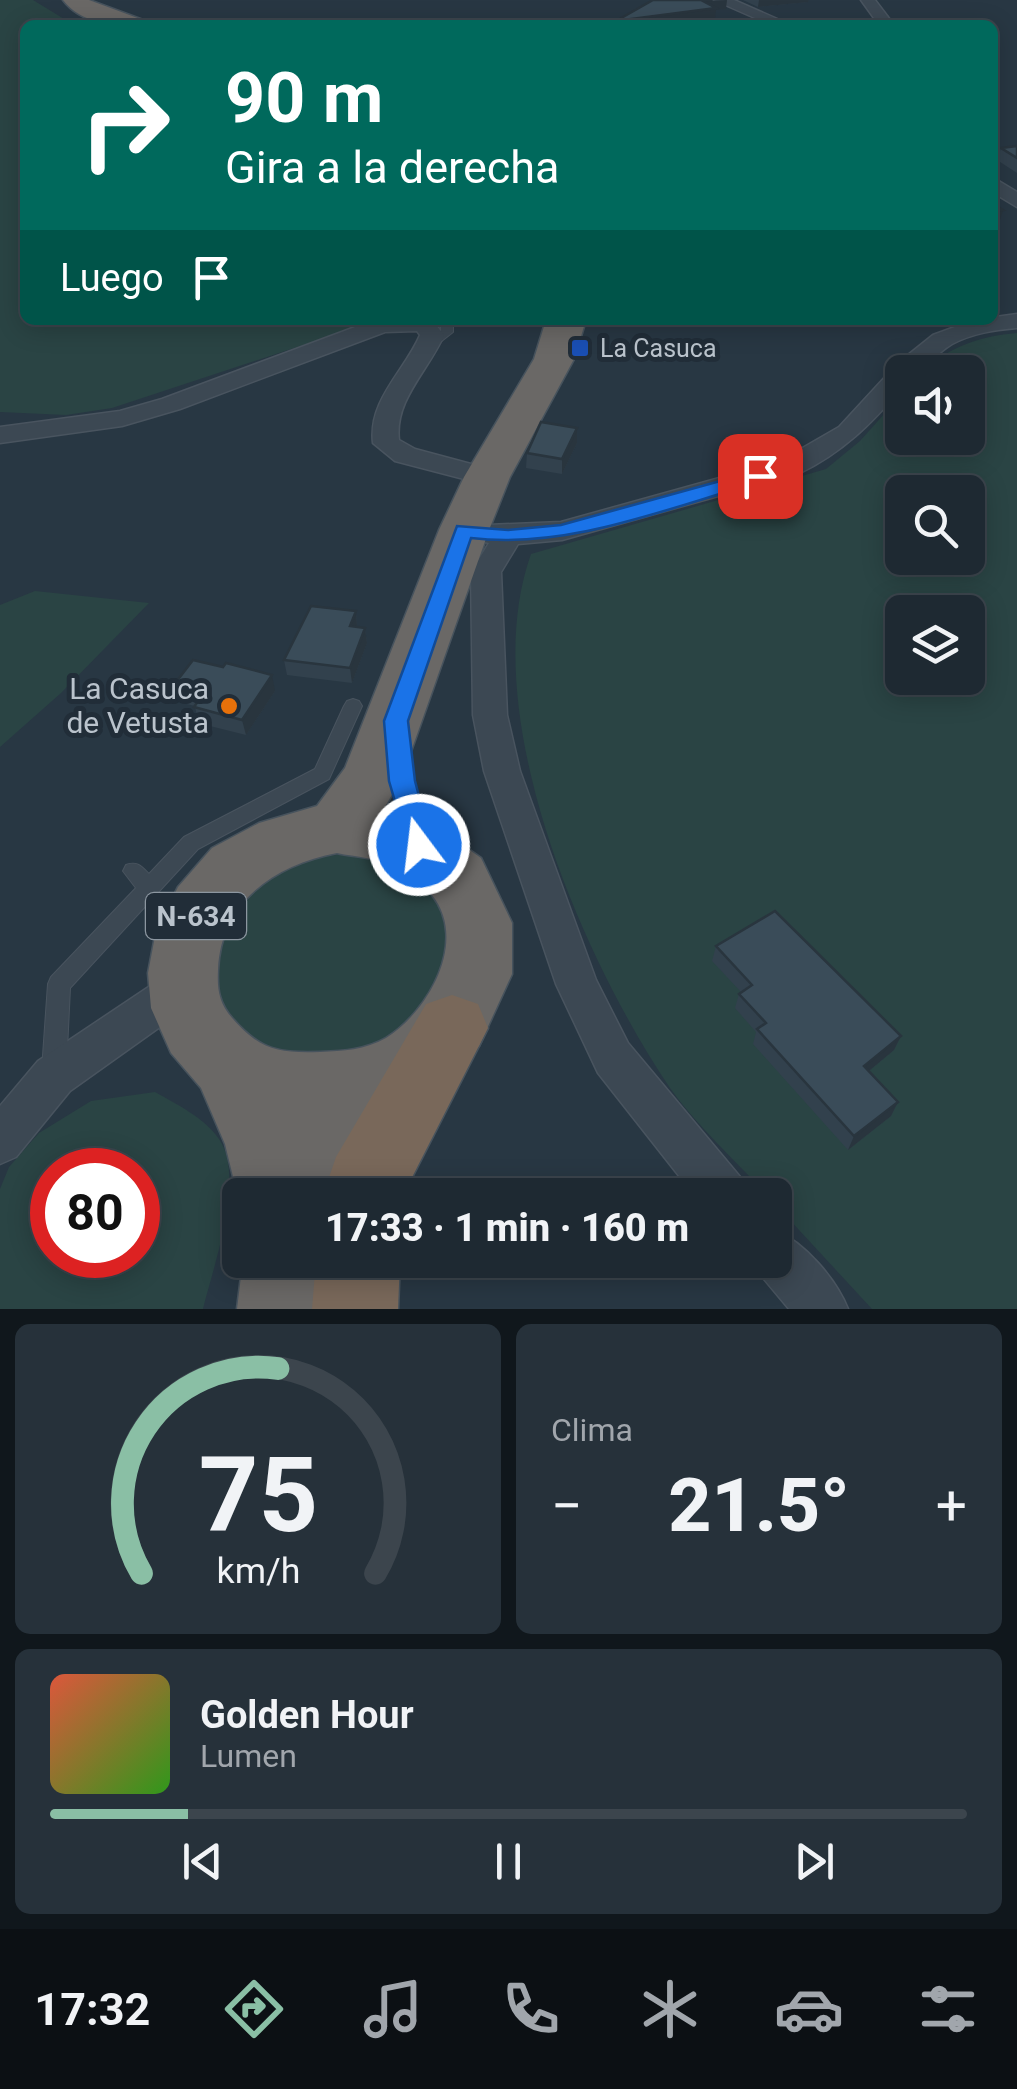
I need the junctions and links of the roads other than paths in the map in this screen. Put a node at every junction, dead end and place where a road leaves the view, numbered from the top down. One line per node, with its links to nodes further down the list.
1 (75, 0): 3 (highway)
2 (721, 0): 4 (street)
3 (119, 20)
4 (771, 20)
5 (402, 325): 11 (street)
6 (424, 325): 10 (street)
7 (446, 325): 10 (lane)
8 (564, 325): 12 (highway)
9 (996, 325): 13 (street)
10 (429, 344): 12 (street)
11 (0, 434)
12 (487, 477): 13 (highway)
13 (486, 533): 14 (highway); 28 (street)
14 (374, 713): 15 (highway); 16 (highway); 18 (lane)
15 (337, 828): 16 (highway, N-634); 19 (highway, N-634)
16 (419, 845): 20 (highway, N-634)
17 (133, 871): 18 (lane)
18 (149, 888): 22 (lane)
19 (180, 989): 21 (highway, N-634); 22 (street)
20 (452, 1028): 23 (highway, N-634); 27 (highway)
21 (231, 1069): 23 (highway, N-634); 25 (highway, N-634)
22 (54, 1076): 24 (street)
23 (371, 1084): 26 (highway)
24 (0, 1141)
25 (272, 1178)
26 (315, 1178)
27 (368, 1178)
28 (710, 1178)
29 (792, 1273): 34 (street)
30 (283, 1278): 32 (highway)
31 (357, 1278): 33 (highway)
32 (280, 1309)
33 (355, 1309)
34 (823, 1309)

